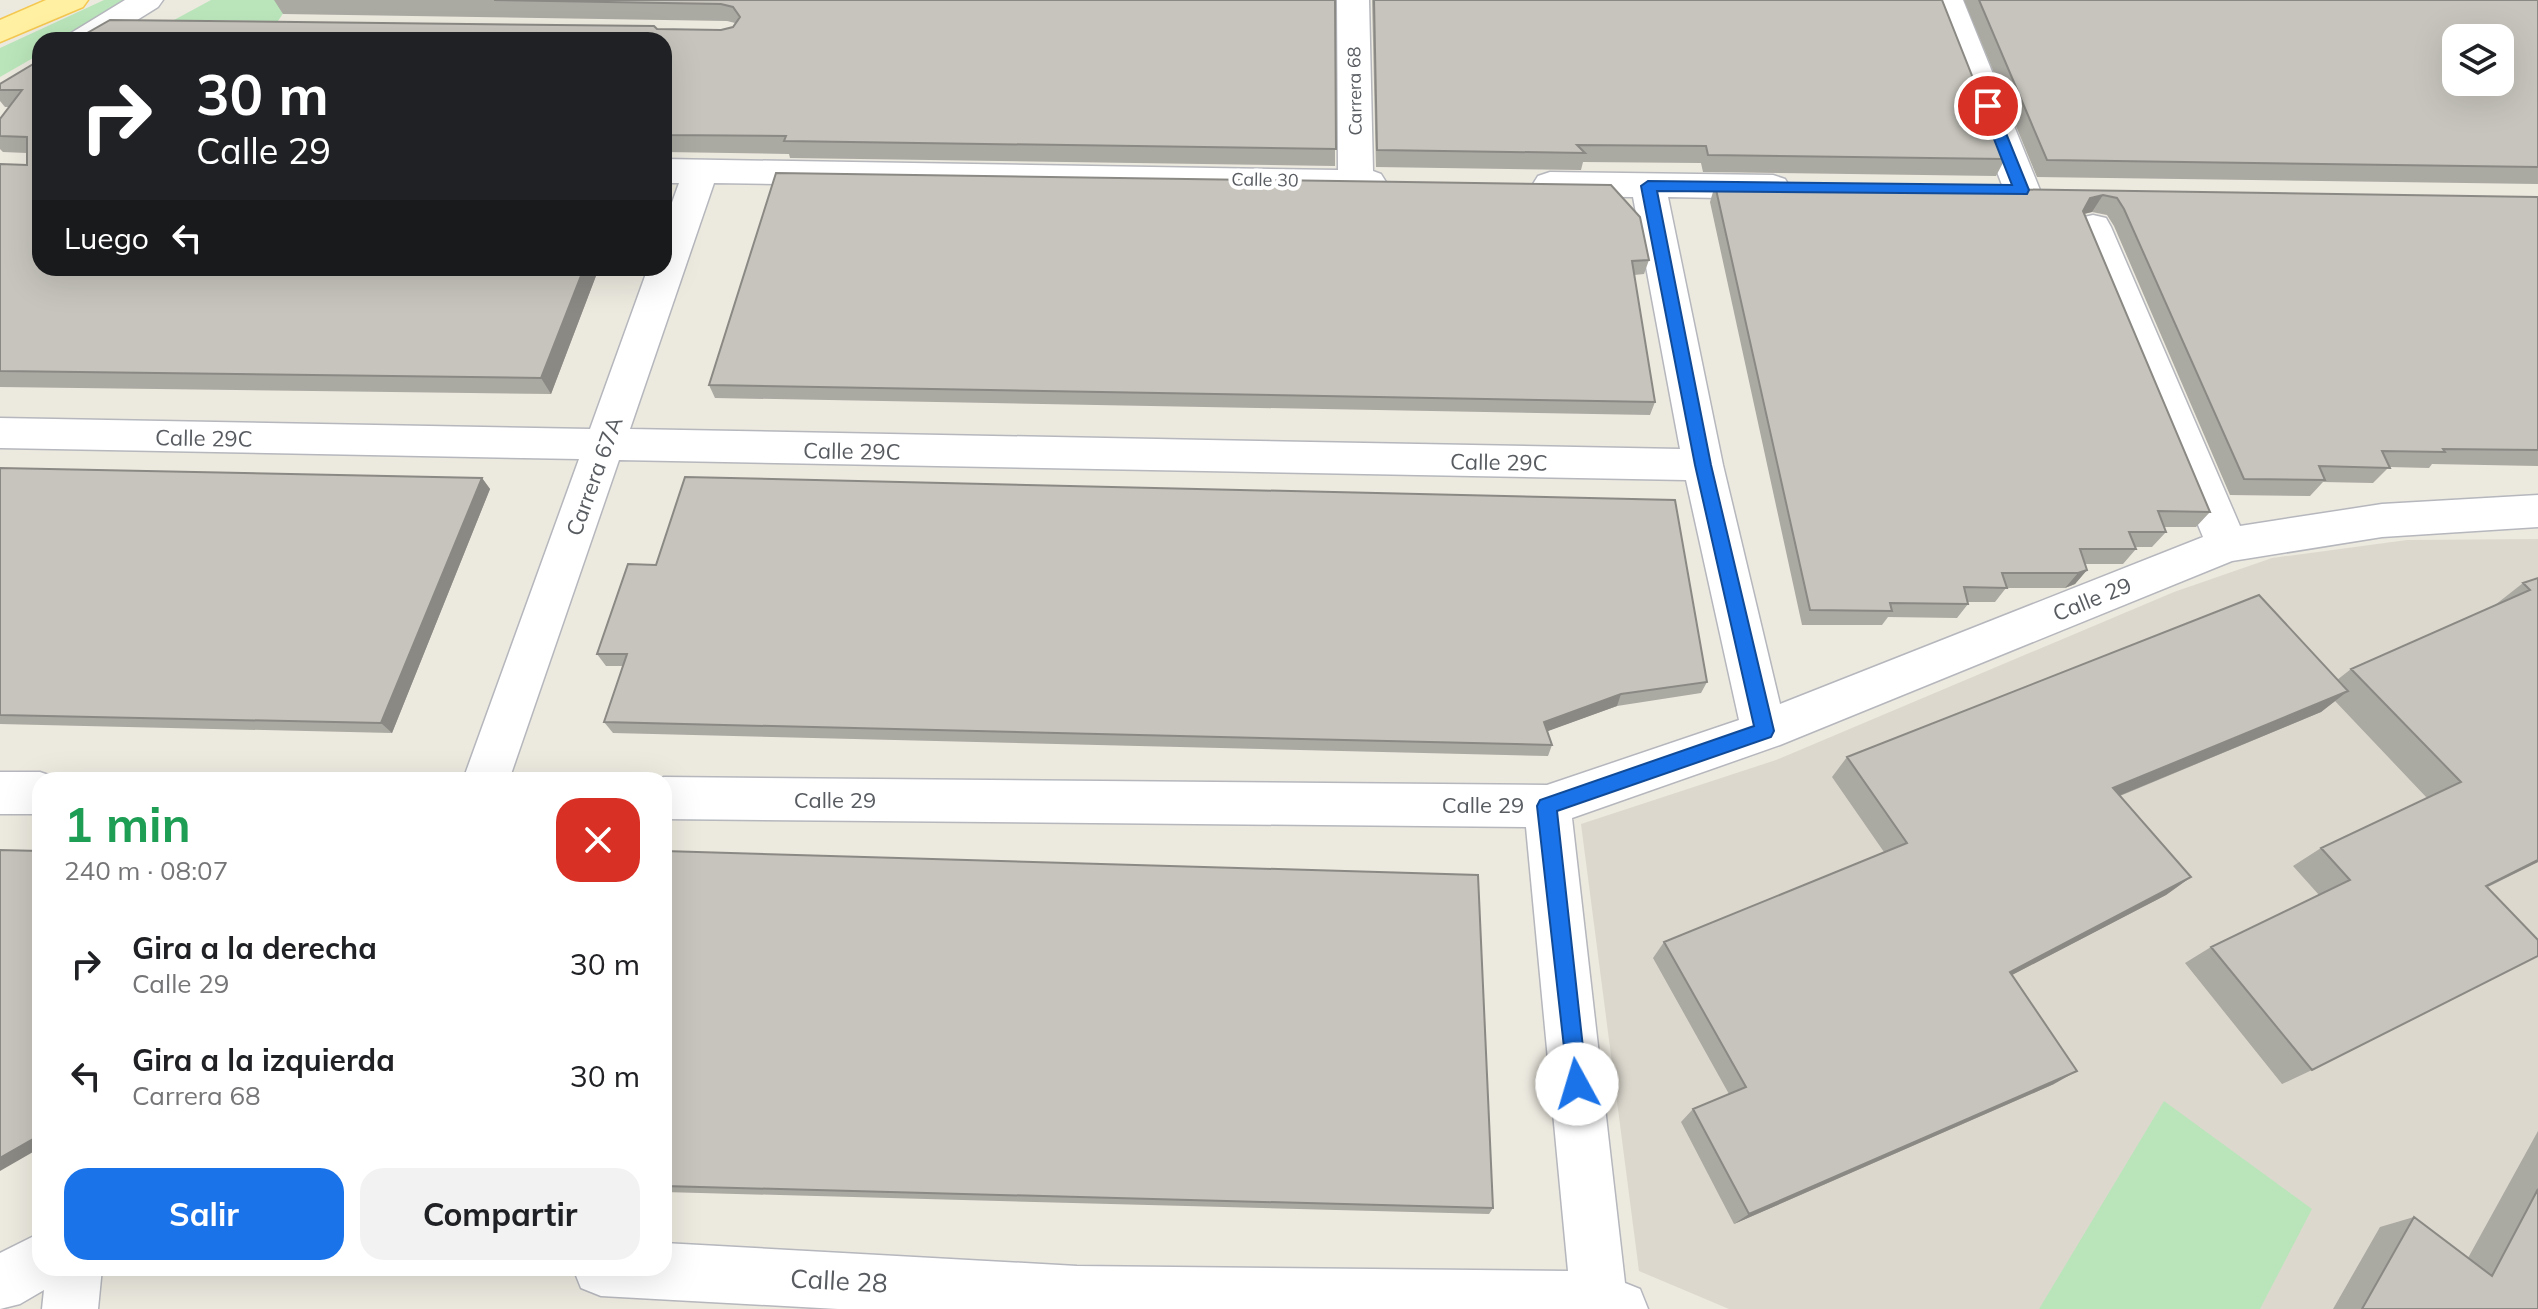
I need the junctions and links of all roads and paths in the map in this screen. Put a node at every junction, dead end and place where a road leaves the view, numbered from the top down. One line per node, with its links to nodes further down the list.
1 (72, 0): 5 (main road)
2 (1353, 0): 8 (street, Carrera 68)
3 (1947, 0): 13 (street)
4 (144, 15): 6 (street)
5 (0, 32)
6 (102, 32)
7 (683, 171): 8 (street, Calle 30); 14 (street, Carrera 67A)
8 (1356, 182): 9 (street, Calle 30)
9 (1403, 182)
10 (1510, 184): 11 (street)
11 (1648, 186): 12 (street); 19 (street)
12 (1799, 187)
13 (2020, 190)
14 (672, 209)
15 (2093, 227): 21 (street)
16 (653, 276): 18 (street, Carrera 67A)
17 (0, 433): 18 (street, Calle 29C)
18 (604, 447): 19 (street, Calle 29C); 23 (street, Carrera 67A)
19 (1703, 465): 22 (street)
20 (2538, 511): 21 (street, Calle 29)
21 (2227, 545): 22 (street, Calle 29)
22 (1764, 731): 27 (street, Calle 29)
23 (489, 772)
24 (0, 793): 25 (street)
25 (32, 793)
26 (672, 798): 27 (street, Calle 29)
27 (1547, 806): 33 (street)
28 (32, 1266): 31 (street)
29 (672, 1273): 32 (street, Calle 28)
30 (73, 1276): 34 (street)
31 (0, 1284)
32 (1075, 1301): 33 (street, Calle 28)
33 (1610, 1305)
34 (70, 1309)

